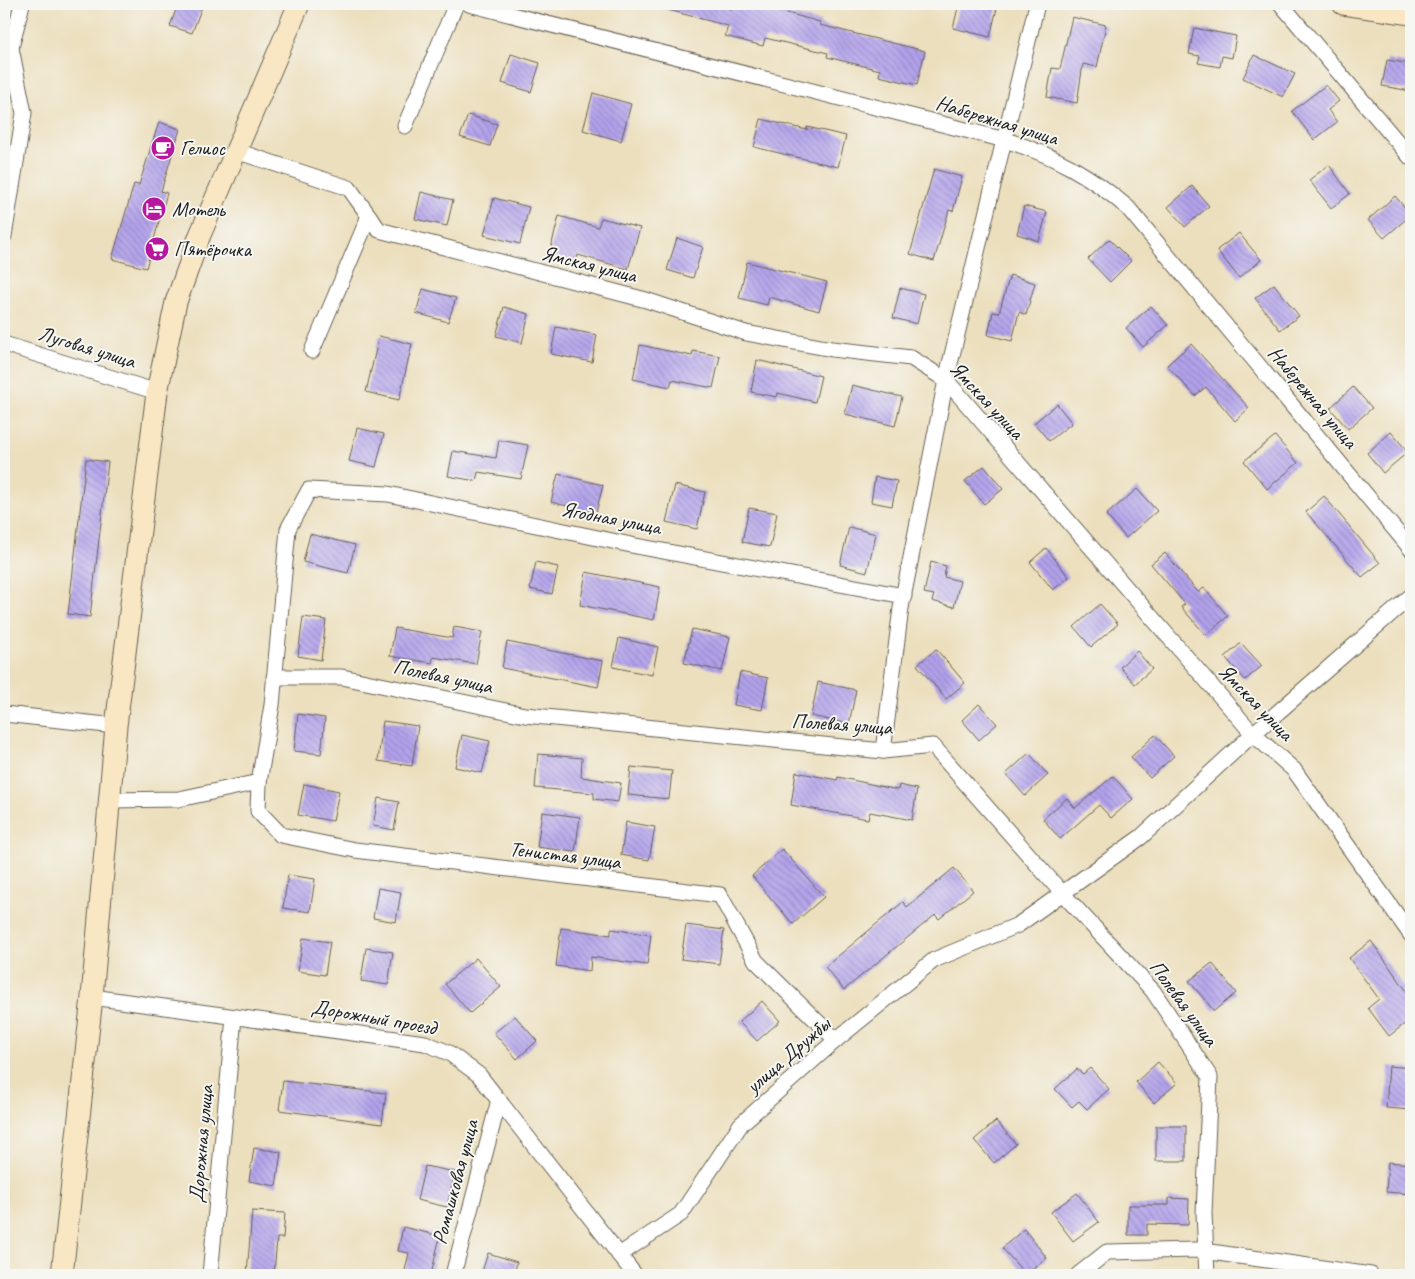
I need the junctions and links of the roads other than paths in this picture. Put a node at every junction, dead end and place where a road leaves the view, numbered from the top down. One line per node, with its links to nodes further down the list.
1 (22, 4): 9 (street)
2 (299, 4): 12 (main road)
3 (456, 4): 10 (street)
4 (469, 4): 11 (street, Набережная улица)
5 (1037, 4): 11 (street)
6 (1281, 4): 13 (street)
7 (1343, 4): 8 (main road)
8 (1411, 14)
9 (8, 47): 15 (street)
10 (405, 126)
11 (1005, 140): 18 (street); 20 (street, Набережная улица)
12 (236, 151): 14 (street, Ямская улица); 19 (main road)
13 (1411, 158)
14 (369, 216): 17 (street); 18 (street, Ямская улица)
15 (4, 236)
16 (4, 344): 19 (street, Луговая улица)
17 (312, 351)
18 (946, 380): 21 (street); 26 (street, Ямская улица)
19 (156, 392): 25 (main road)
20 (1411, 549)
21 (904, 596): 23 (street, Ягодная улица); 27 (street)
22 (1411, 596): 26 (street, улица Дружбы)
23 (274, 677): 27 (street, Полевая улица); 28 (street)
24 (4, 714): 25 (street)
25 (116, 726): 29 (main road)
26 (1253, 734): 30 (street, улица Дружбы); 31 (street, Ямская улица)
27 (883, 751): 30 (street, Полевая улица)
28 (259, 782): 29 (street); 34 (street, Тенистая улица)
29 (110, 800): 32 (main road)
30 (1063, 894): 34 (street, улица Дружбы); 36 (street, Полевая улица)
31 (1411, 934)
32 (92, 998): 33 (street, Дорожный проезд); 38 (main road)
33 (234, 1017): 35 (street, Дорожный проезд); 39 (street, Дорожная улица)
34 (836, 1040): 37 (street, улица Дружбы)
35 (499, 1100): 37 (street, Дорожный проезд); 40 (street, Ромашковая улица)
36 (1202, 1251): 42 (street); 43 (street); 44 (street)
37 (619, 1255): 41 (street, Дорожный проезд)
38 (62, 1275)
39 (210, 1275)
40 (453, 1275)
41 (635, 1275)
42 (1078, 1275)
43 (1207, 1275)
44 (1371, 1275)

